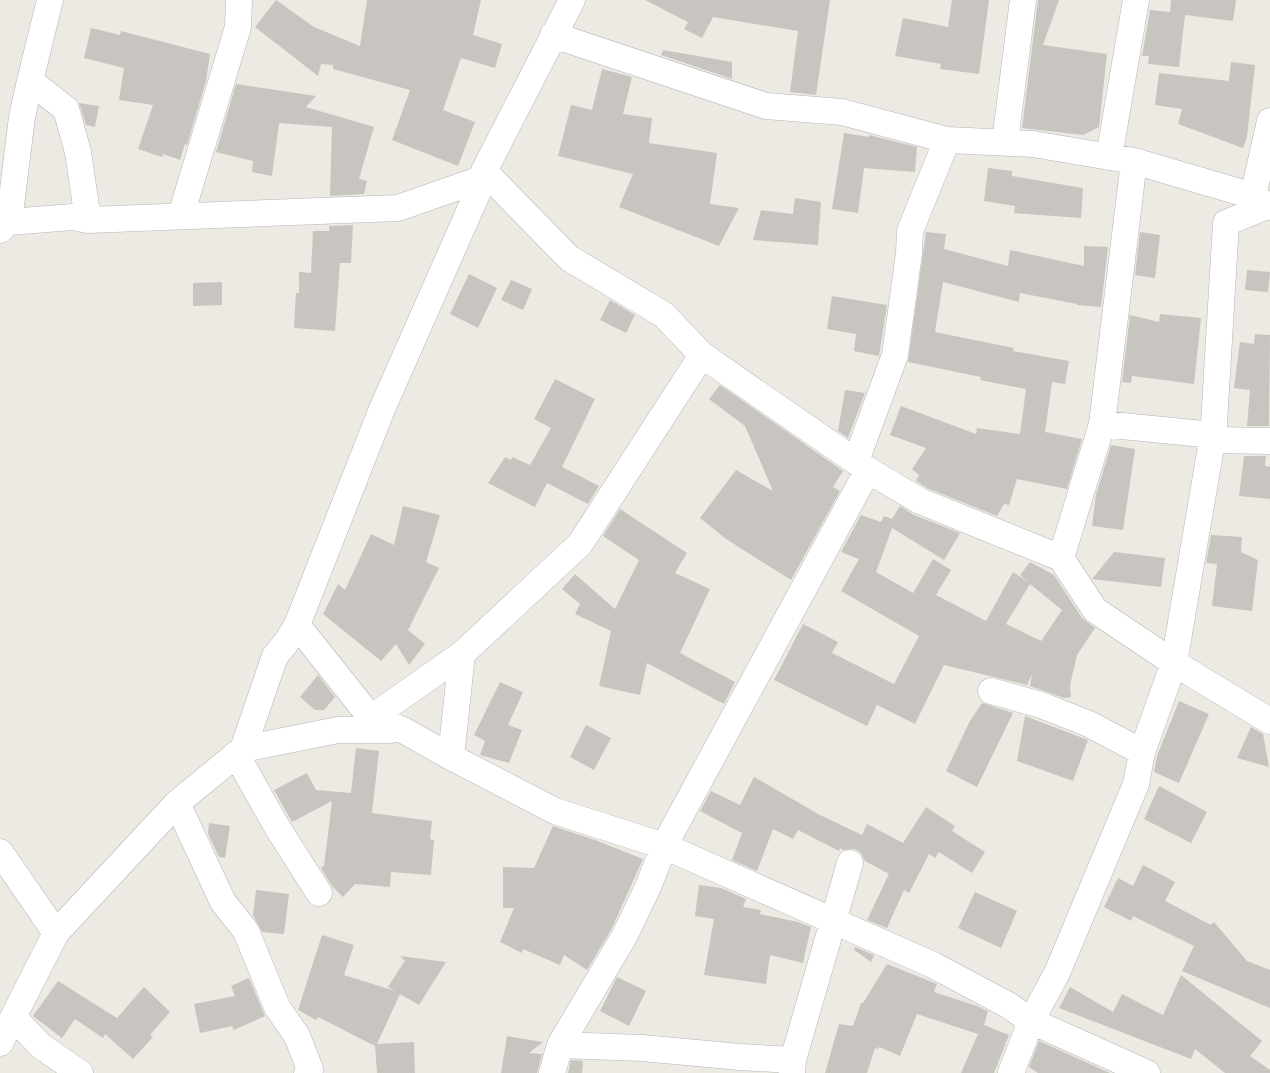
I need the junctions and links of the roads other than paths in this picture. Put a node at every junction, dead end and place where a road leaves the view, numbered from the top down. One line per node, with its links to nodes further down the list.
1 (50, 0): 7 (street)
2 (239, 0): 14 (street)
3 (572, 0): 6 (street)
4 (1023, 0): 10 (street)
5 (1136, 0): 11 (street)
6 (553, 35): 9 (street); 12 (street)
7 (30, 81): 15 (street); 16 (street)
8 (1270, 121): 13 (street)
9 (947, 140): 10 (street); 21 (street)
10 (1005, 142): 11 (street)
11 (1122, 159): 13 (street); 18 (street)
12 (484, 175): 14 (street); 17 (street); 23 (street)
13 (1263, 203): 19 (street)
14 (181, 215): 15 (street)
15 (88, 220): 16 (street)
16 (4, 226)
17 (702, 355): 21 (street); 24 (street)
18 (1102, 424): 19 (street); 22 (street)
19 (1213, 437): 20 (street); 25 (street)
20 (1270, 441)
21 (862, 465): 22 (street); 34 (street)
22 (1061, 558): 25 (street)
23 (297, 625): 27 (street); 30 (street)
24 (462, 654): 27 (street); 32 (street)
25 (1174, 663): 28 (street); 31 (street)
26 (991, 691): 31 (street)
27 (371, 718): 29 (street)
28 (1270, 721)
29 (403, 730): 30 (street); 32 (street)
30 (240, 752): 33 (street); 37 (street)
31 (1142, 752): 41 (street)
32 (451, 757): 34 (street)
33 (177, 803): 39 (street); 46 (street)
34 (664, 846): 38 (street); 43 (street)
35 (0, 852): 39 (street)
36 (850, 863): 38 (street)
37 (319, 893)
38 (834, 922): 41 (street); 44 (street)
39 (56, 933): 40 (street)
40 (14, 1018): 42 (street); 45 (street)
41 (1031, 1021): 48 (street); 49 (street)
42 (0, 1043)
43 (560, 1045): 44 (street); 47 (street)
44 (793, 1067)
45 (81, 1073)
46 (307, 1073)
47 (552, 1073)
48 (1011, 1073)
49 (1147, 1073)

